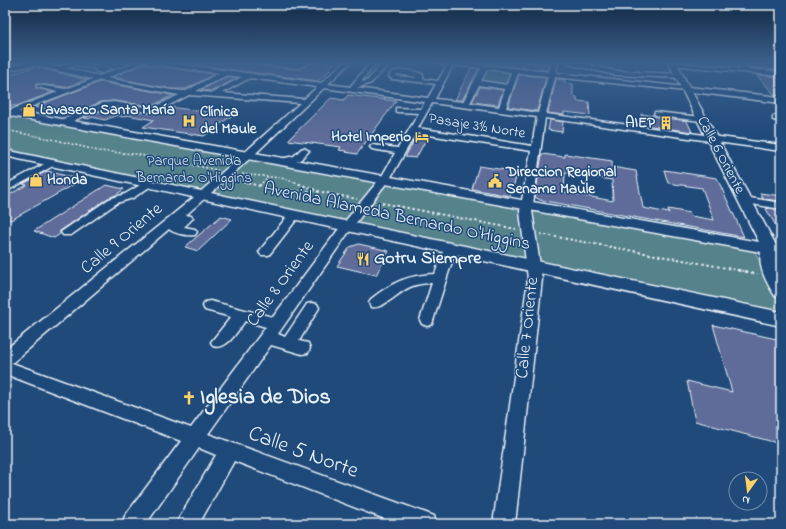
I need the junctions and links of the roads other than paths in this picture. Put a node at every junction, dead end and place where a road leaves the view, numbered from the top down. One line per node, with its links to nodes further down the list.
1 (43, 87): 18 (street)
2 (77, 87): 18 (street)
3 (146, 87): 19 (street)
4 (200, 87): 19 (street)
5 (228, 87): 20 (street)
6 (258, 87): 22 (street)
7 (322, 87): 24 (street, Calle 9 Oriente)
8 (328, 87): 15 (street)
9 (357, 87): 16 (street)
10 (438, 87): 25 (street, Calle 8 Oriente)
11 (475, 87): 27 (street)
12 (509, 87): 28 (street)
13 (550, 87): 32 (street, Calle 7 Oriente)
14 (664, 87): 17 (street)
15 (338, 88): 16 (street); 23 (street)
16 (353, 88): 25 (street)
17 (686, 88): 26 (main road); 34 (main road, Calle 6 Oriente)
18 (66, 91): 30 (street)
19 (186, 94): 20 (street); 35 (street)
20 (213, 95): 22 (street)
21 (323, 96): 24 (street)
22 (242, 97): 24 (street)
23 (344, 98)
24 (308, 99): 43 (street, Calle 9 Oriente)
25 (430, 99): 27 (street); 31 (street, Calle 8 Oriente)
26 (781, 100)
27 (466, 104): 28 (street)
28 (502, 109): 32 (street)
29 (399, 111): 31 (street)
30 (7, 113): 35 (main road, Avenida Alameda Bernardo O'Higgins)
31 (424, 113): 36 (street, Calle 8 Oriente)
32 (542, 114): 37 (street); 40 (street, Calle 7 Oriente)
33 (658, 114): 34 (street)
34 (702, 119): 37 (main road, Calle 6 Oriente)
35 (64, 122): 43 (main road, Avenida Alameda Bernardo O'Higgins)
36 (414, 130): 40 (street, Pasaje 3½ Norte); 41 (street, Calle 8 Oriente)
37 (712, 138): 39 (street); 51 (main road, Calle 6 Oriente)
38 (375, 147): 41 (street)
39 (781, 148)
40 (537, 149): 52 (street, Calle 7 Oriente)
41 (402, 151): 47 (street, Calle 8 Oriente)
42 (5, 153): 45 (main road, Avenida Alameda Bernardo O'Higgins)
43 (249, 155): 44 (main road, Avenida Alameda Bernardo O'Higgins); 50 (street, Calle 9 Oriente)
44 (284, 161): 46 (main road, Avenida Alameda Bernardo O'Higgins); 46 (street)
45 (52, 163): 48 (main road, Avenida Alameda Bernardo O'Higgins); 49 (street)
46 (300, 164): 47 (main road, Avenida Alameda Bernardo O'Higgins)
47 (384, 180): 52 (main road, Avenida Alameda Bernardo O'Higgins); 56 (street, Calle 8 Oriente)
48 (150, 184): 50 (main road, Avenida Alameda Bernardo O'Higgins); 54 (street); 57 (street)
49 (5, 189)
50 (198, 199): 55 (main road, Avenida Alameda Bernardo O'Higgins); 58 (street); 74 (street, Calle 9 Oriente)
51 (744, 200): 53 (street); 61 (main road, Calle 6 Oriente)
52 (526, 205): 61 (main road, Avenida Alameda Bernardo O'Higgins); 62 (street, Calle 7 Oriente)
53 (781, 206)
54 (122, 207)
55 (294, 215): 56 (main road, Avenida Alameda Bernardo O'Higgins); 60 (street)
56 (347, 226): 59 (main road, Avenida Alameda Bernardo O'Higgins); 71 (street, Calle 8 Oriente)
57 (66, 232)
58 (191, 232)
59 (450, 249): 62 (main road, Avenida Alameda Bernardo O'Higgins); 63 (street)
60 (265, 252)
61 (777, 253): 64 (main road, Calle 6 Oriente)
62 (534, 266): 69 (main road, Avenida Alameda Bernardo O'Higgins); 81 (street, Calle 7 Oriente)
63 (441, 278): 65 (street); 70 (street)
64 (781, 292)
65 (376, 303)
66 (210, 306): 68 (street)
67 (312, 308): 72 (street)
68 (242, 314): 71 (street); 73 (street)
69 (781, 319)
70 (427, 320)
71 (276, 324): 72 (street, Calle 8 Oriente)
72 (266, 337): 76 (street, Calle 8 Oriente)
73 (219, 342)
74 (5, 359)
75 (5, 367): 76 (street, Calle 5 Norte)
76 (195, 438): 77 (street, Calle 5 Norte); 78 (street, Calle 8 Oriente)
77 (229, 451): 79 (street); 80 (street, Calle 5 Norte)
78 (133, 524)
79 (187, 524)
80 (426, 524)
81 (504, 524)

